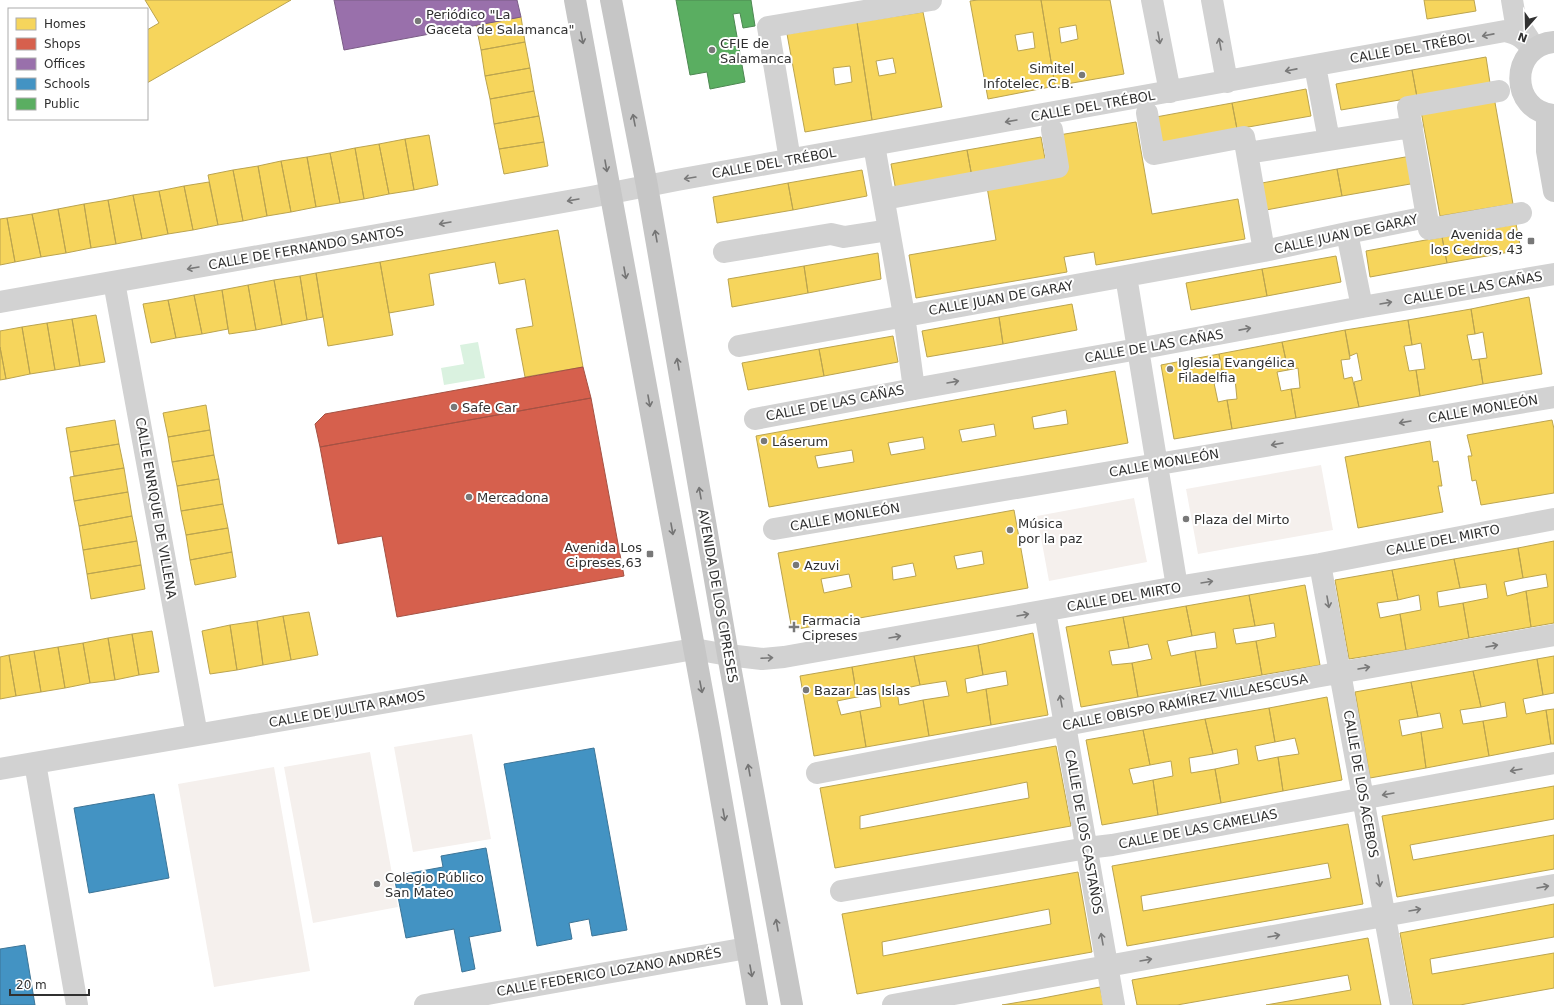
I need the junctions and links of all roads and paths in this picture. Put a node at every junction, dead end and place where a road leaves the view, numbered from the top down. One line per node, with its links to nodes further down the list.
1 (575, 0): 22 (main road, one-way to 22)
2 (611, 0): 20 (main road, AVENIDA DE LOS CIPRESES, one-way to 2)
3 (931, 0): 19 (street)
4 (1152, 0): 11 (street, one-way to 11)
5 (1212, 0): 9 (street, one-way to 5)
6 (1514, 9): 7 (street)
7 (1541, 47): 8 (street, CALLE DEL TRÉBOL, one-way to 8); 13 (main road)
8 (1315, 66): 9 (street, CALLE DEL TRÉBOL, one-way to 9); 16 (street)
9 (1227, 82): 11 (street, CALLE DEL TRÉBOL)
10 (1499, 91): 14 (street, CALLE JUAN DE GARAY)
11 (1170, 92): 17 (street, CALLE DEL TRÉBOL, one-way to 17)
12 (1147, 113): 18 (street, CALLE JUAN DE GARAY)
13 (1550, 115): 21 (main road)
14 (1412, 127): 16 (street); 25 (street, CALLE JUAN DE GARAY)
15 (1052, 130): 23 (street)
16 (1329, 140): 18 (street)
17 (874, 145): 19 (street, CALLE DEL TRÉBOL); 26 (street)
18 (1247, 153): 28 (street, CALLE JUAN DE GARAY)
19 (790, 160): 20 (street, CALLE DEL TRÉBOL, one-way to 20)
20 (647, 186): 22 (street); 49 (main road, AVENIDA DE LOS CIPRESES, one-way to 20)
21 (1554, 191)
22 (611, 194): 32 (street, CALLE DE FERNANDO SANTOS, one-way to 32); 48 (main road, one-way to 48)
23 (895, 197)
24 (1520, 213): 25 (street, CALLE JUAN DE GARAY)
25 (1421, 218): 27 (street, CALLE JUAN DE GARAY)
26 (889, 230): 29 (street); 35 (street)
27 (1347, 232): 28 (street, CALLE JUAN DE GARAY); 34 (street)
28 (1264, 251): 31 (street, CALLE JUAN DE GARAY)
29 (724, 252)
30 (1554, 274): 34 (street, CALLE DE LAS CAÑAS, one-way to 30)
31 (1126, 276): 35 (street, CALLE JUAN DE GARAY); 37 (street)
32 (114, 282): 33 (street, CALLE DE FERNANDO SANTOS); 52 (street, CALLE ENRIQUE DE VILLENA)
33 (0, 302)
34 (1362, 307): 37 (street, CALLE DE LAS CAÑAS, one-way to 34)
35 (904, 315): 36 (street, CALLE JUAN DE GARAY); 38 (street)
36 (739, 346)
37 (1138, 349): 38 (street, CALLE DE LAS CAÑAS, one-way to 37); 41 (street)
38 (914, 388): 40 (street, CALLE DE LAS CAÑAS)
39 (1554, 397): 41 (street, CALLE MONLEÓN, one-way to 41)
40 (755, 419)
41 (1157, 463): 43 (street, CALLE MONLEÓN); 45 (street)
42 (1554, 519): 44 (street, CALLE DEL MIRTO)
43 (774, 529)
44 (1320, 564): 45 (street, CALLE DEL MIRTO, one-way to 44); 50 (street, CALLE DE LOS ACEBOS, one-way to 50)
45 (1177, 587): 46 (street, CALLE DEL MIRTO)
46 (1044, 611): 49 (street, CALLE DEL MIRTO, one-way to 46); 51 (street, CALLE DE LOS CASTAÑOS, one-way to 46)
47 (1554, 635): 50 (street, CALLE OBISPO RAMÍREZ VILLAESCUSA, one-way to 47)
48 (694, 649): 49 (street, CALLE DEL MIRTO); 52 (street, CALLE DE JULITA RAMOS); 62 (main road, one-way to 62)
49 (728, 655): 67 (main road, AVENIDA DE LOS CIPRESES, one-way to 49)
50 (1340, 673): 51 (street, CALLE OBISPO RAMÍREZ VILLAESCUSA); 57 (street, CALLE DE LOS ACEBOS)
51 (1065, 725): 56 (street, CALLE OBISPO RAMÍREZ VILLAESCUSA); 58 (street, CALLE DE LOS CASTAÑOS)
52 (197, 735): 53 (street, CALLE DE JULITA RAMOS)
53 (35, 763): 55 (street, CALLE DE JULITA RAMOS); 64 (street)
54 (1554, 763): 57 (street, CALLE DE LAS CAMELIAS, one-way to 57)
55 (0, 769)
56 (817, 773)
57 (1363, 798): 58 (street, CALLE DE LAS CAMELIAS); 61 (street, CALLE DE LOS ACEBOS, one-way to 61)
58 (1087, 848): 60 (street, CALLE DE LAS CAMELIAS); 63 (street, CALLE DE LOS CASTAÑOS, one-way to 58)
59 (1554, 885): 61 (street, one-way to 59)
60 (840, 891)
61 (1385, 916): 63 (street, one-way to 61); 70 (street, CALLE DE LOS ACEBOS)
62 (747, 948): 65 (street, CALLE FEDERICO LOZANO ANDRÉS); 66 (main road, one-way to 66)
63 (1107, 966): 68 (street); 69 (street, CALLE DE LOS CASTAÑOS)
64 (77, 1005)
65 (425, 1005)
66 (757, 1005)
67 (792, 1005)
68 (893, 1005)
69 (1114, 1005)
70 (1401, 1005)

